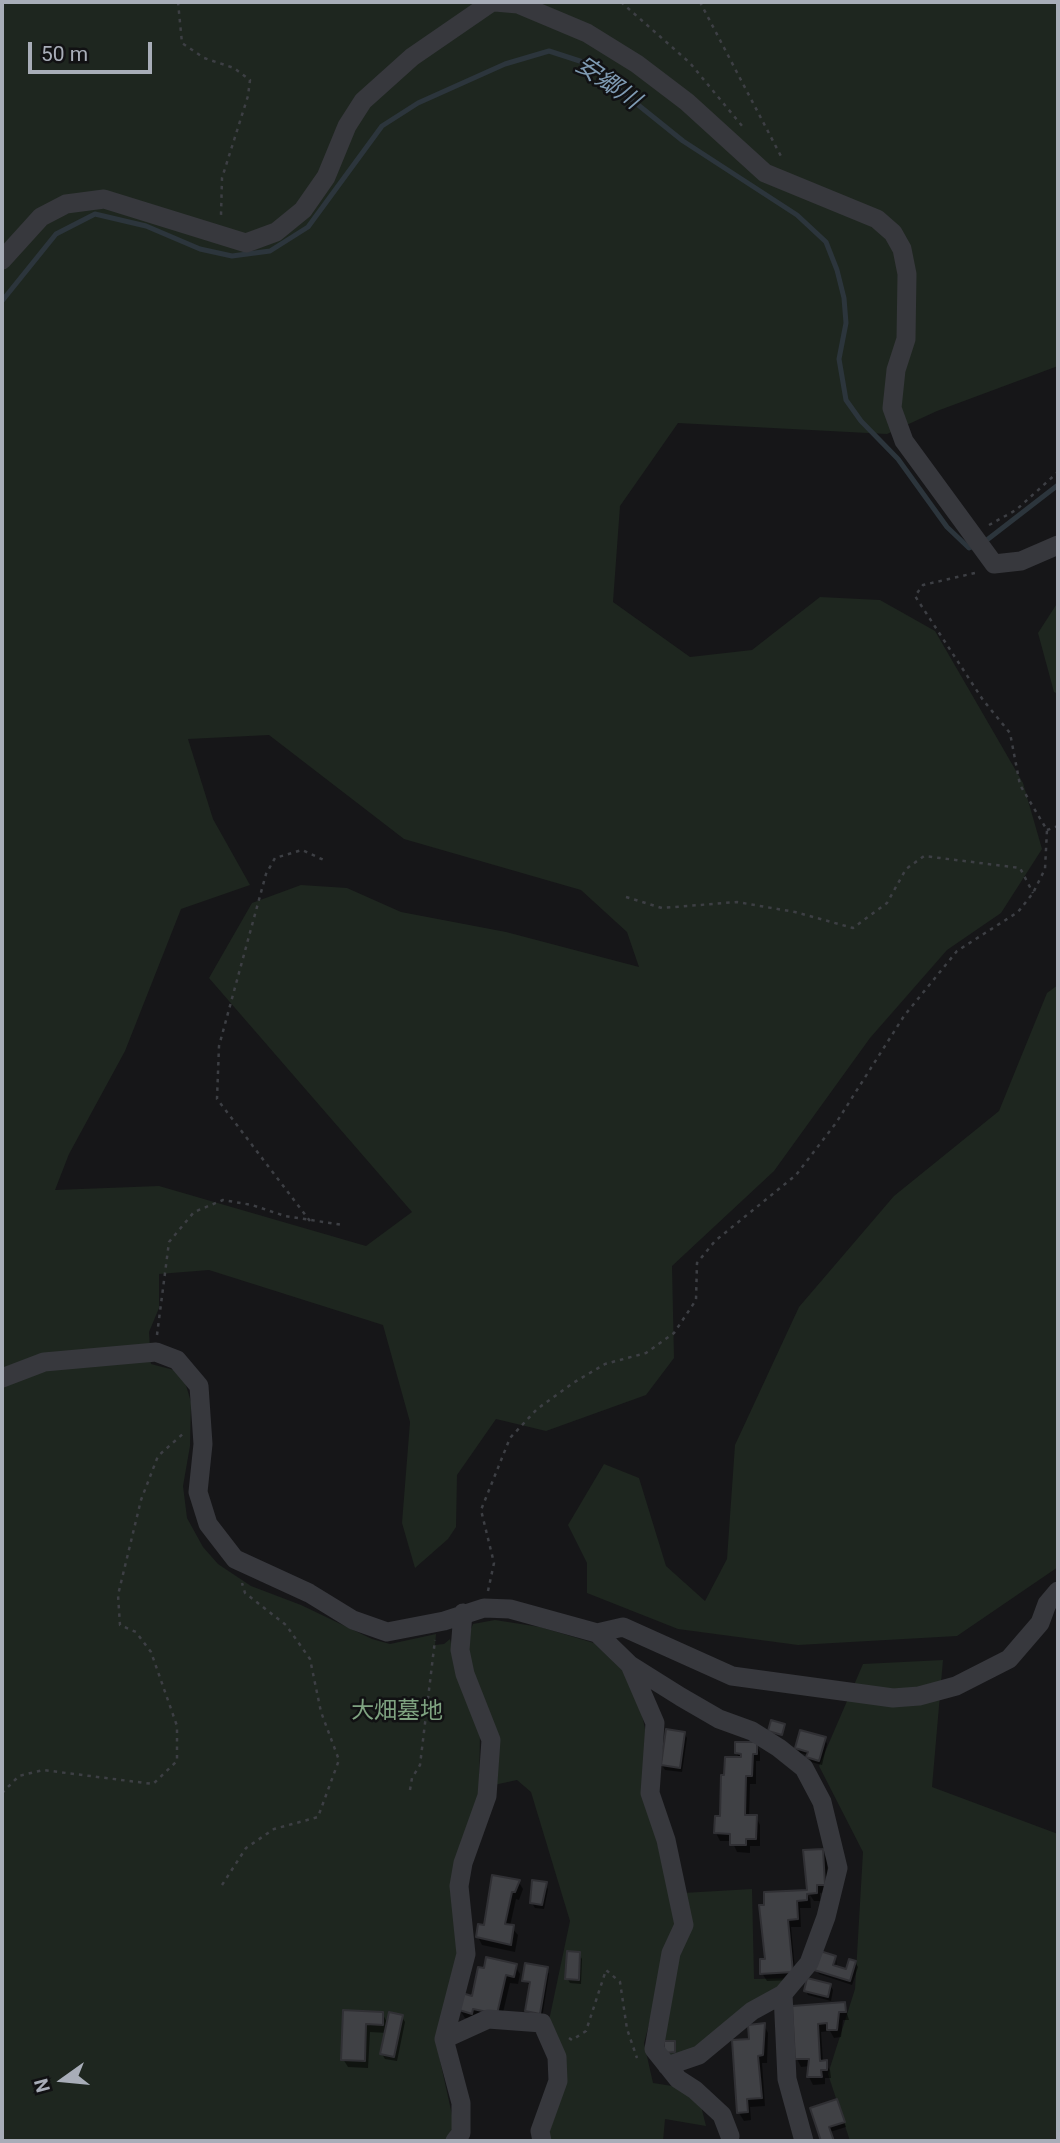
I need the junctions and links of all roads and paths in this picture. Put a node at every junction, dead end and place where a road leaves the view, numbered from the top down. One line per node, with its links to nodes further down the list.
1 (178, 2): 7 (path)
2 (494, 2): 7 (street); 11 (street)
3 (621, 2): 5 (path)
4 (700, 2): 6 (path)
5 (746, 131)
6 (778, 163)
7 (219, 236): 8 (street)
8 (2, 260)
9 (1058, 472): 11 (path)
10 (1058, 545): 11 (street)
11 (983, 548): 13 (path)
12 (1058, 826): 13 (path)
13 (1047, 830): 15 (path)
14 (326, 862): 17 (path)
15 (1034, 893): 16 (path); 24 (path)
16 (626, 897)
17 (310, 1221): 18 (path); 19 (path)
18 (343, 1224)
19 (156, 1352): 20 (street); 21 (street)
20 (2, 1378)
21 (202, 1415): 22 (street); 30 (path)
22 (235, 1559): 26 (street); 31 (path)
23 (1058, 1591): 27 (street)
24 (484, 1608): 25 (street); 27 (street)
25 (463, 1614): 26 (street); 34 (street)
26 (444, 1621): 29 (path)
27 (597, 1633): 28 (street)
28 (630, 1665): 32 (street); 36 (street)
29 (410, 1790)
30 (2, 1793)
31 (222, 1885)
32 (783, 1994): 36 (street); 40 (street)
33 (542, 2023): 34 (street); 35 (path); 39 (street)
34 (444, 2039): 38 (street)
35 (640, 2063)
36 (667, 2066): 37 (street)
37 (730, 2136)
38 (455, 2141)
39 (542, 2141)
40 (804, 2141)

